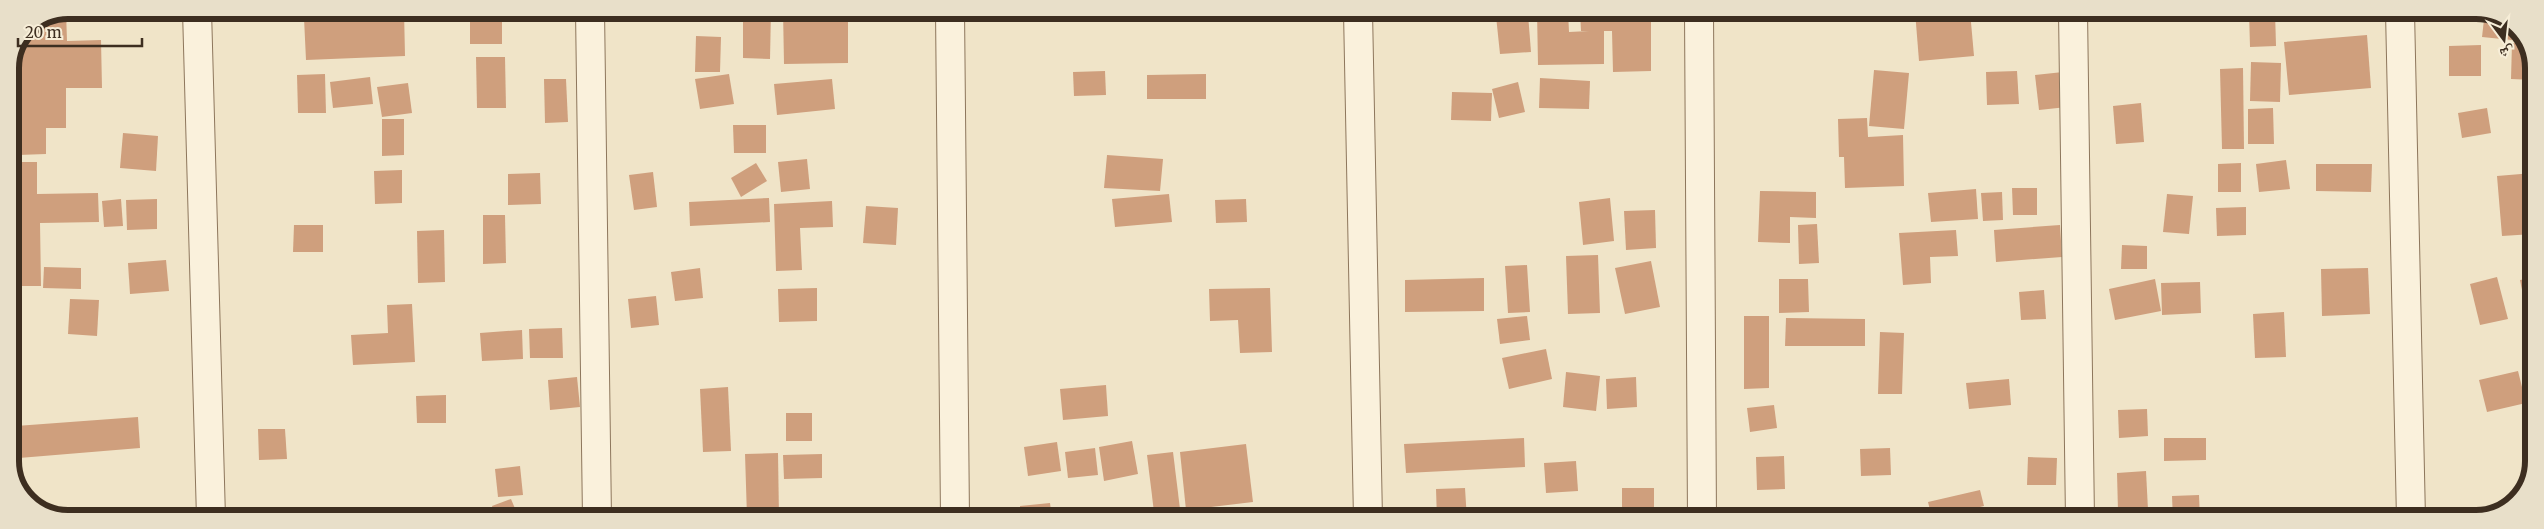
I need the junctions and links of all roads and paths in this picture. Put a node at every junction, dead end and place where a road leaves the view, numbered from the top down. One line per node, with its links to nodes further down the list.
1 (197, 19): 8 (street)
2 (590, 19): 9 (street)
3 (950, 19): 10 (street)
4 (1358, 19): 11 (street)
5 (1699, 19): 12 (street)
6 (2073, 19): 13 (street)
7 (2400, 19): 14 (street)
8 (210, 510)
9 (597, 510)
10 (956, 510)
11 (1368, 510)
12 (1702, 510)
13 (2080, 510)
14 (2411, 510)

